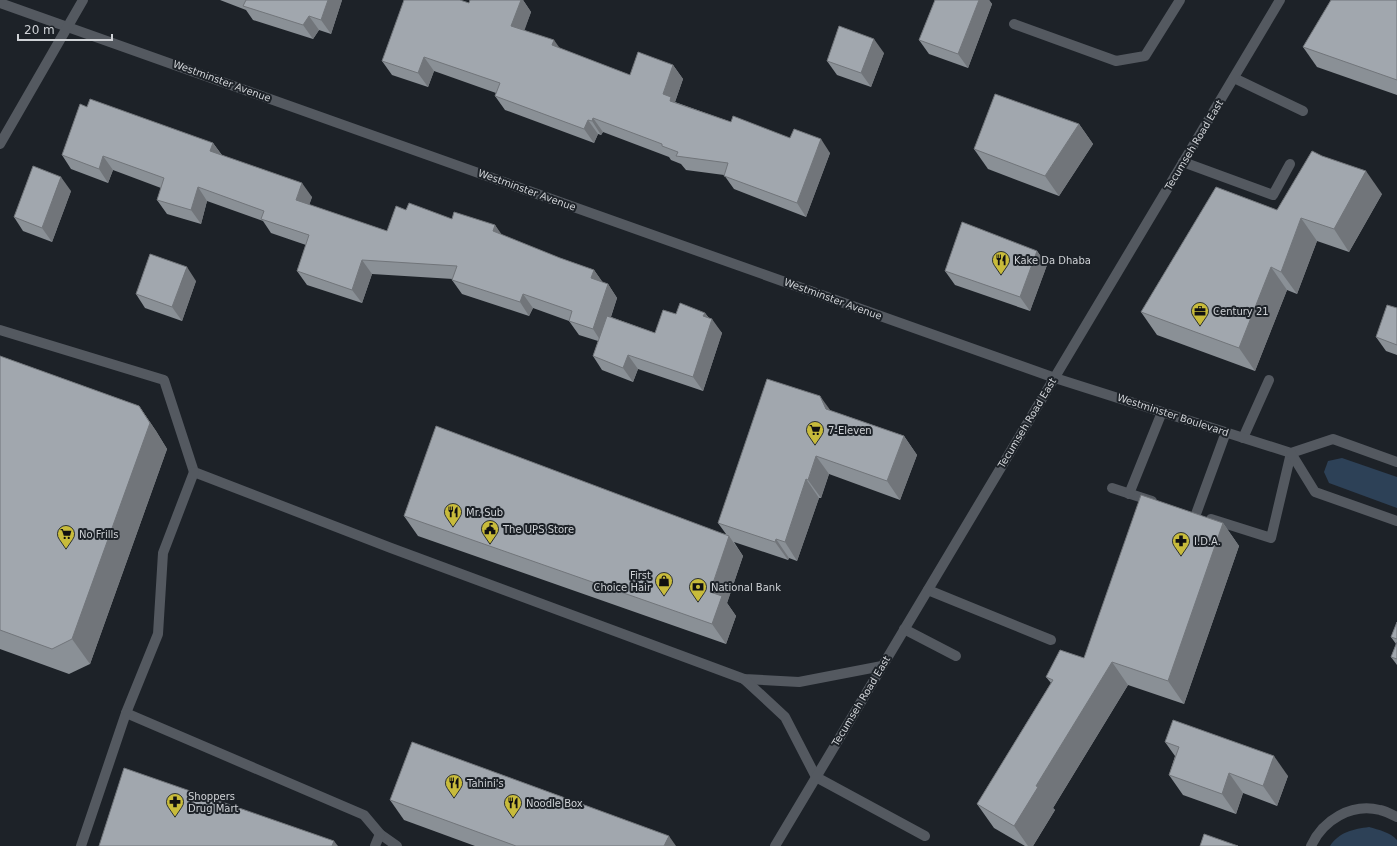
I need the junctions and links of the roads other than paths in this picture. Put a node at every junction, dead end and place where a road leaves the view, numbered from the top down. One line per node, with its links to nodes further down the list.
1 (83, 0): 6 (street)
2 (1180, 0): 5 (street)
3 (1280, 0): 7 (street, Tecumseh Road East)
4 (0, 2): 6 (street, Westminster Avenue)
5 (1014, 24)
6 (68, 26): 9 (street); 13 (street, Westminster Avenue)
7 (1234, 78): 8 (street); 10 (street, Tecumseh Road East)
8 (1303, 111)
9 (0, 144)
10 (1183, 162): 11 (street); 13 (street, Tecumseh Road East)
11 (1290, 164)
12 (0, 330): 20 (street)
13 (1055, 378): 15 (street, Westminster Boulevard); 25 (street, Tecumseh Road East)
14 (1269, 380): 17 (street)
15 (1162, 412): 16 (street, Westminster Boulevard); 22 (street)
16 (1226, 432): 17 (street, Westminster Boulevard); 18 (street)
17 (1243, 438): 18 (street, Westminster Boulevard)
18 (1291, 453): 19 (street); 24 (street)
19 (1397, 462)
20 (194, 472): 30 (street); 31 (street)
21 (1112, 488): 22 (street)
22 (1130, 494): 23 (street)
23 (1159, 503)
24 (1397, 521)
25 (928, 590): 26 (street, Tecumseh Road East); 27 (street)
26 (904, 629): 28 (street); 29 (street, Tecumseh Road East)
27 (1051, 640)
28 (956, 656)
29 (882, 666): 30 (street); 32 (street, Tecumseh Road East)
30 (744, 678): 32 (street)
31 (126, 714): 34 (street); 36 (street)
32 (816, 777): 35 (street); 39 (street, Tecumseh Road East)
33 (1397, 817): 40 (street)
34 (380, 834): 37 (street); 38 (street)
35 (925, 836)
36 (81, 846)
37 (375, 846)
38 (397, 846)
39 (775, 846)
40 (1311, 846)

